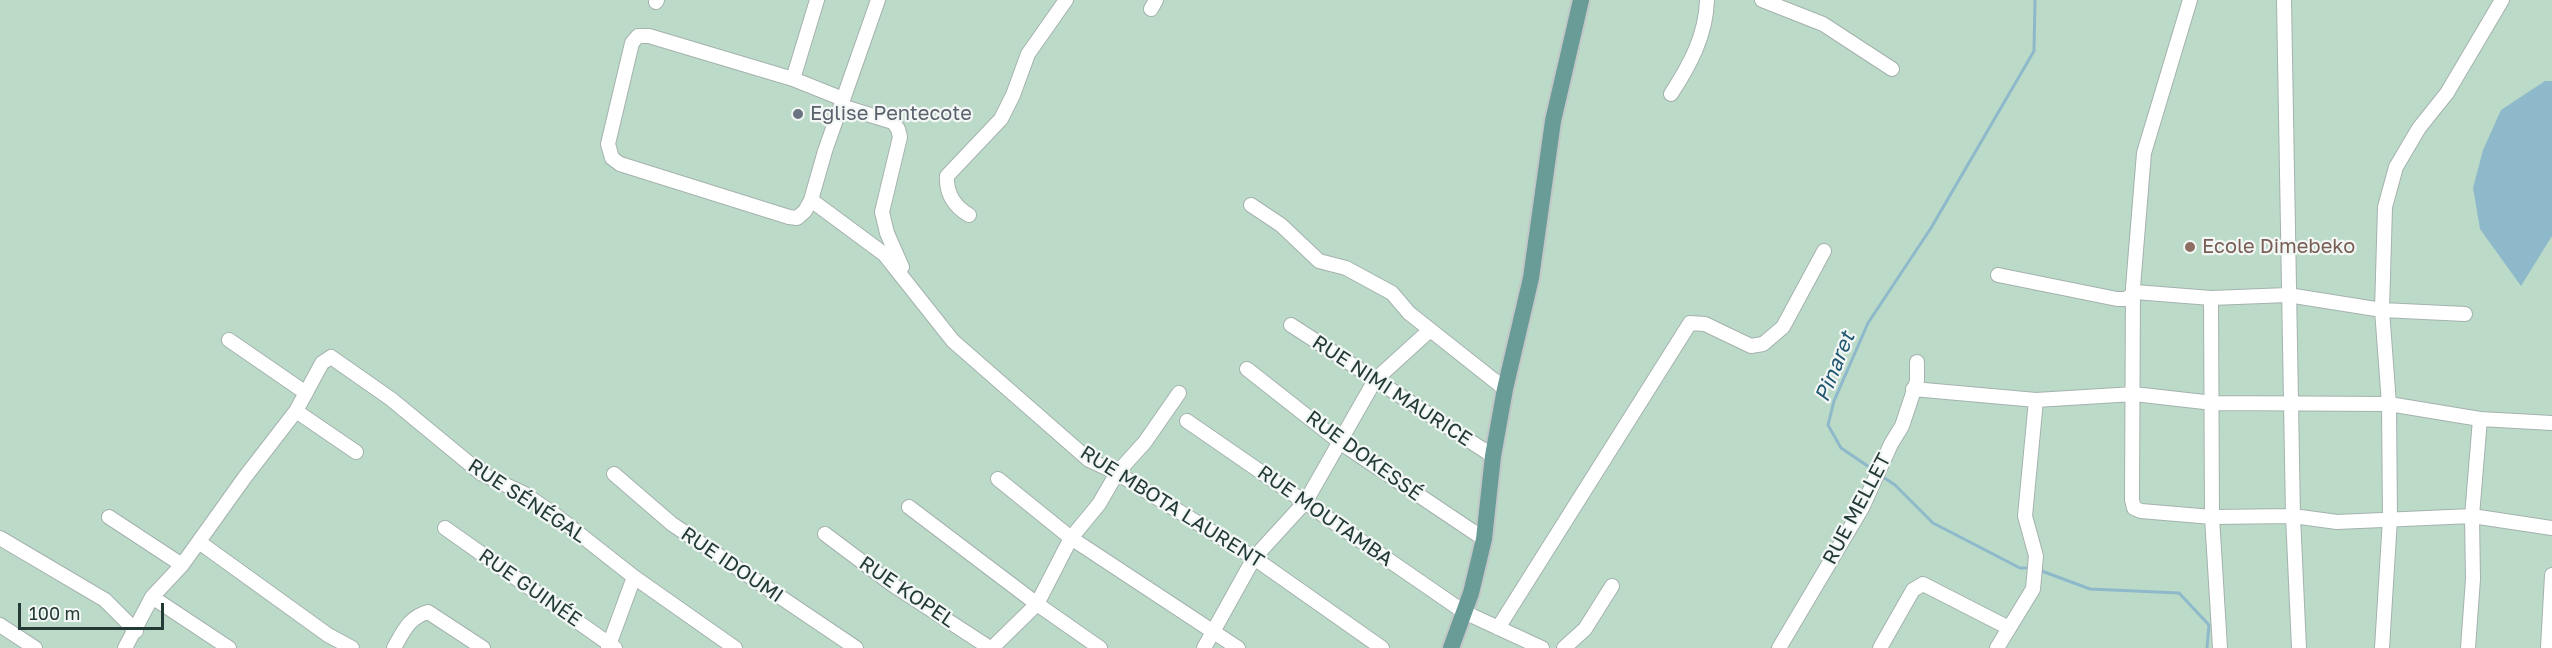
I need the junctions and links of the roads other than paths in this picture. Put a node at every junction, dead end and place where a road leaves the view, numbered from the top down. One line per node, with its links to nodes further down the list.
1 (817, 0): 11 (street)
2 (878, 0): 13 (street)
3 (1066, 0): 16 (street)
4 (1581, 0): 31 (main road)
5 (1707, 0): 12 (street)
6 (1762, 0): 10 (street)
7 (2190, 0): 20 (street)
8 (2284, 0): 21 (street)
9 (2502, 0): 23 (street)
10 (1892, 69)
11 (793, 79): 13 (street); 14 (street)
12 (1671, 94)
13 (842, 102): 14 (street); 19 (street)
14 (811, 200): 19 (street, RUE MBOTA LAURENT)
15 (1251, 205): 26 (street)
16 (969, 215)
17 (1824, 251): 73 (street)
18 (1998, 274): 20 (street)
19 (908, 282): 47 (street, RUE MBOTA LAURENT)
20 (2135, 292): 22 (street); 35 (street)
21 (2288, 295): 22 (street); 23 (street); 38 (street)
22 (2211, 298): 37 (street)
23 (2382, 310): 24 (street); 39 (street)
24 (2465, 314)
25 (1291, 325): 30 (street, RUE NIMI MAURICE)
26 (1430, 330): 30 (street); 31 (street)
27 (229, 340): 33 (street)
28 (1917, 362): 32 (street, RUE MELLET)
29 (1247, 369): 44 (street, RUE DOKESSÉ)
30 (1375, 380): 44 (street); 46 (street, RUE NIMI MAURICE)
31 (1505, 389): 46 (main road)
32 (1913, 389): 36 (street); 94 (street, RUE MELLET)
33 (306, 393): 40 (street); 67 (street, RUE SÉNÉGAL)
34 (1179, 393): 47 (street)
35 (2134, 394): 36 (street); 37 (street); 55 (street)
36 (2036, 400): 74 (street)
37 (2213, 403): 38 (street); 55 (street)
38 (2292, 404): 39 (street); 52 (street)
39 (2389, 404): 41 (street); 56 (street)
40 (296, 411): 45 (street); 63 (street)
41 (2480, 419): 43 (street); 53 (street)
42 (1187, 421): 50 (street, RUE MOUTAMBA)
43 (2552, 423)
44 (1341, 443): 50 (street); 62 (street, RUE DOKESSÉ)
45 (356, 452)
46 (1493, 456): 62 (main road)
47 (1117, 473): 60 (street); 64 (street, RUE MBOTA LAURENT)
48 (614, 474): 85 (street, RUE IDOUMI)
49 (998, 479): 60 (street)
50 (1306, 501): 64 (street); 71 (street, RUE MOUTAMBA)
51 (909, 507): 70 (street)
52 (2294, 516): 55 (street); 56 (street); 98 (street)
53 (2472, 516): 56 (street); 58 (street); 100 (street)
54 (109, 517): 65 (street)
55 (2212, 517): 97 (street)
56 (2390, 519): 99 (street)
57 (445, 528): 77 (street, RUE GUINÉE)
58 (2552, 528)
59 (825, 534): 86 (street, RUE KOPEL)
60 (1071, 537): 70 (street); 76 (street)
61 (0, 538): 75 (street)
62 (1484, 539): 71 (main road)
63 (199, 542): 65 (street); 81 (street)
64 (1254, 558): 76 (street); 90 (street, RUE MBOTA LAURENT)
65 (182, 565): 69 (street)
66 (2552, 575): 101 (street)
67 (634, 577): 77 (street); 84 (street, RUE SÉNÉGAL)
68 (1611, 586): 93 (street)
69 (152, 597): 75 (street); 80 (street)
70 (1037, 604): 86 (street); 87 (street)
71 (1464, 612): 73 (street, RUE MOUTAMBA); 91 (main road)
72 (0, 625): 78 (street)
73 (1498, 628): 92 (street, RUE MOUTAMBA)
74 (2008, 628): 95 (street); 96 (street)
75 (136, 631): 79 (street)
76 (1215, 633): 88 (street); 89 (street)
77 (611, 647)
78 (34, 648)
79 (125, 648)
80 (229, 648)
81 (352, 648)
82 (394, 648): 83 (street)
83 (483, 648)
84 (735, 648)
85 (856, 648)
86 (991, 648)
87 (1100, 648)
88 (1204, 648)
89 (1238, 648)
90 (1382, 648)
91 (1451, 648)
92 (1542, 648)
93 (1564, 648)
94 (1779, 648)
95 (1880, 648)
96 (1997, 648)
97 (2220, 648)
98 (2299, 648)
99 (2382, 648)
100 (2468, 648)
101 (2548, 648)

